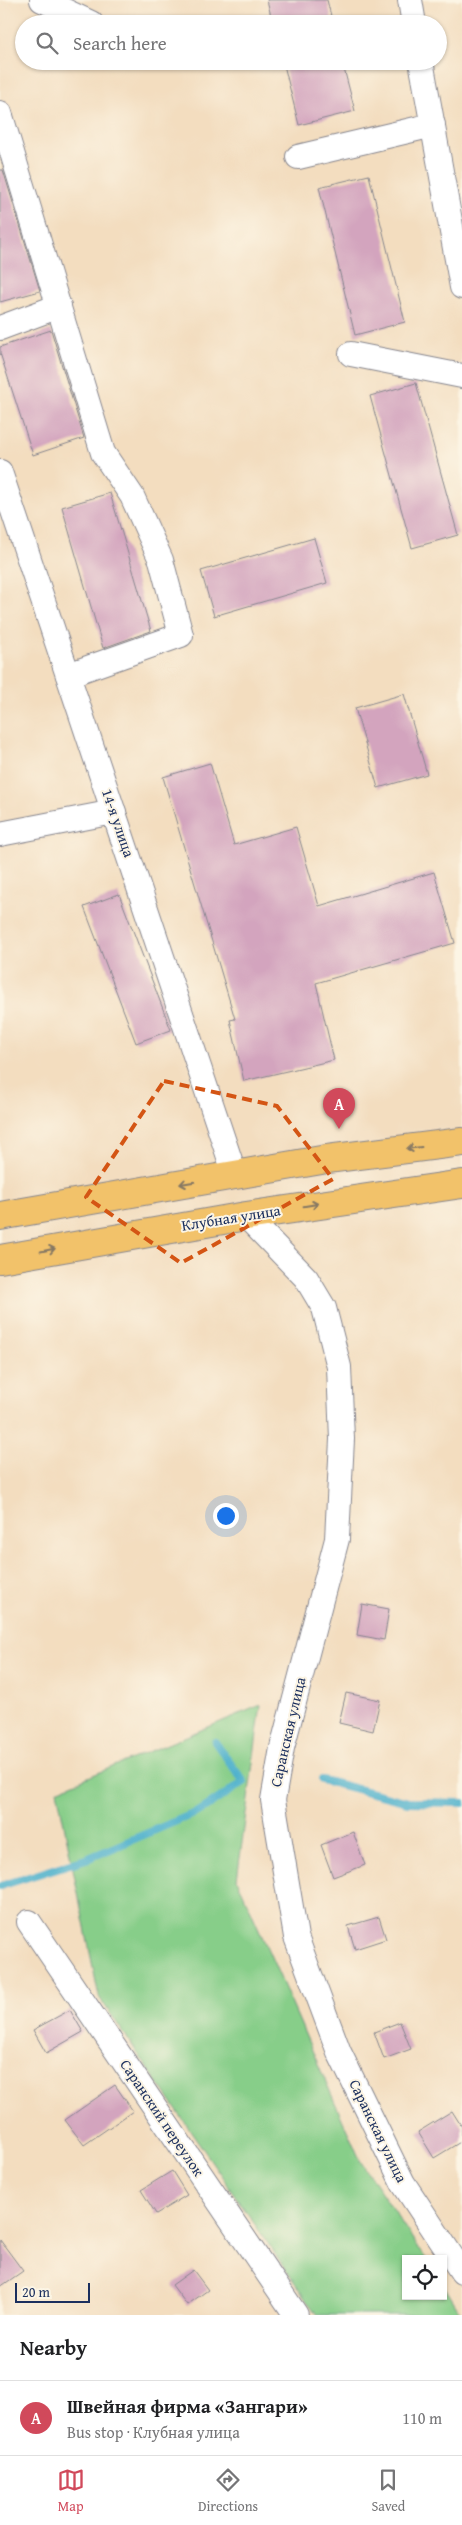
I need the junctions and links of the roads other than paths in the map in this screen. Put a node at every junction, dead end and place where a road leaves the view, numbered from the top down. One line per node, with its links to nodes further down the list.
1 (42, 0): 3 (street)
2 (410, 0): 4 (street)
3 (74, 15)
4 (412, 15)
5 (423, 70): 7 (street)
6 (0, 115): 10 (street)
7 (433, 125): 8 (street); 9 (street)
8 (298, 157)
9 (462, 287)
10 (59, 306): 11 (street); 15 (street)
11 (0, 328)
12 (351, 354): 13 (street)
13 (462, 376)
14 (0, 472): 15 (street, 14-я улица)
15 (68, 675): 16 (street, 14-я улица)
16 (114, 812): 17 (street); 19 (street, 14-я улица)
17 (0, 834)
18 (462, 1142): 19 (main road, one-way to 19)
19 (235, 1175): 21 (main road, one-way to 21); 22 (main road)
20 (462, 1184): 22 (main road, Клубная улица, one-way to 20)
21 (0, 1216)
22 (246, 1216): 23 (main road, Клубная улица, one-way to 22); 25 (street, Саранская улица)
23 (0, 1259)
24 (29, 1922): 26 (street, Саранский переулок)
25 (462, 2272)
26 (296, 2315)

